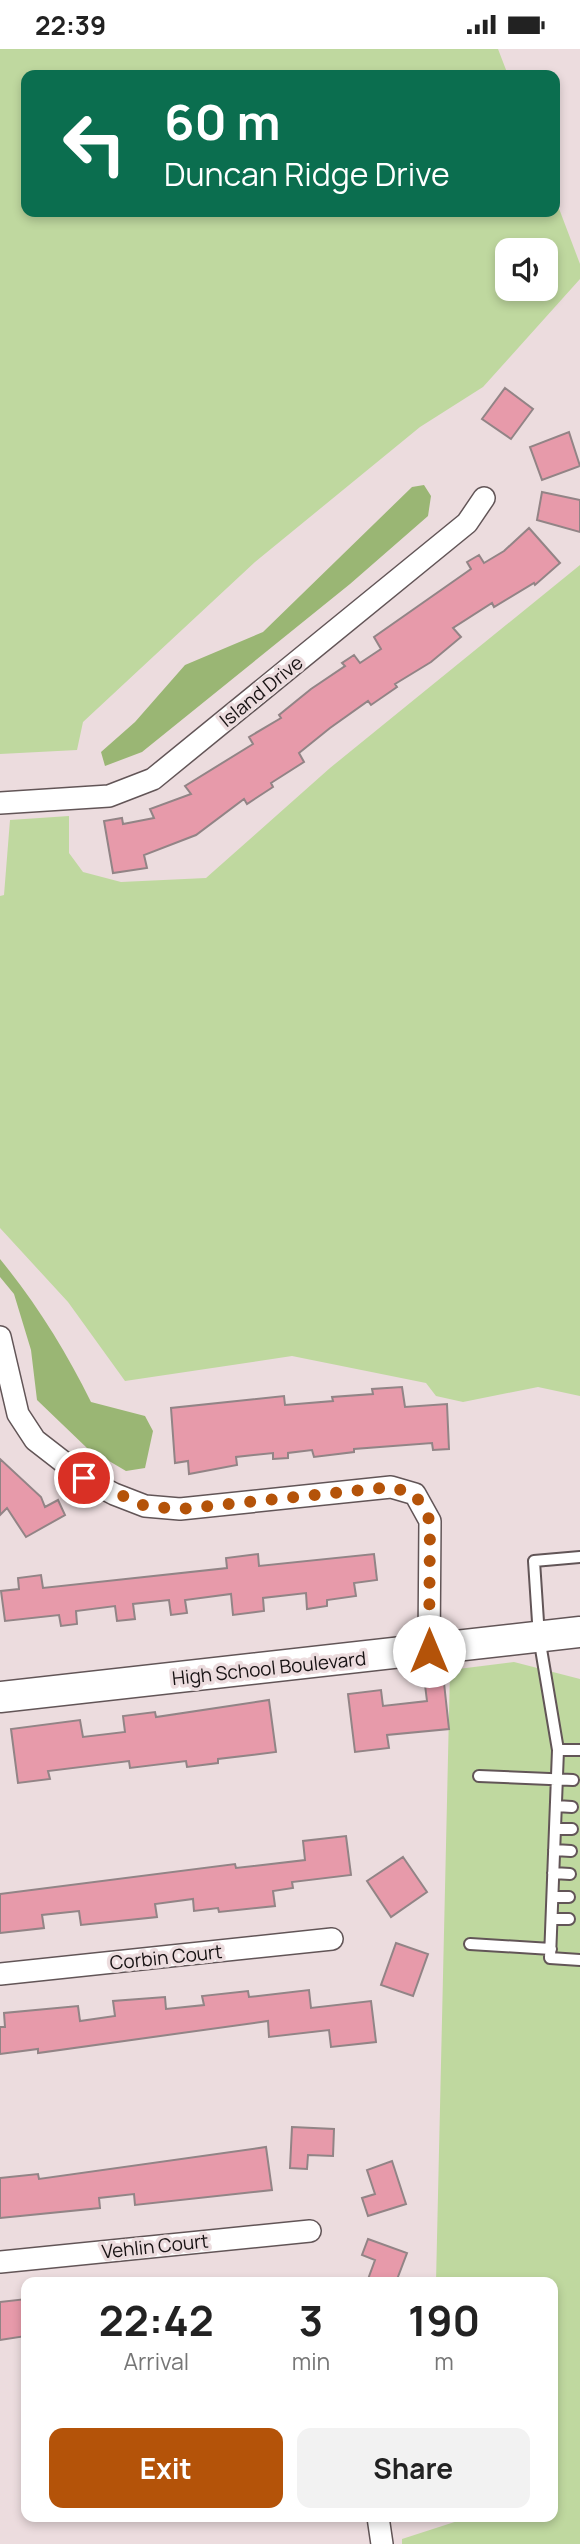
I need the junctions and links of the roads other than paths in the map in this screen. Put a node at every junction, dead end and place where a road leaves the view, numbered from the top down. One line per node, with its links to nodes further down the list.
1 (484, 498): 2 (street, Island Drive)
2 (0, 803)
3 (0, 1337): 7 (street)
4 (580, 1557): 6 (lane)
5 (580, 1632): 6 (street, High School Boulevard)
6 (539, 1637): 7 (street, High School Boulevard); 9 (lane)
7 (429, 1651): 8 (street, High School Boulevard)
8 (0, 1697)
9 (558, 1750): 10 (lane); 12 (lane)
10 (580, 1750)
11 (479, 1776): 12 (lane)
12 (557, 1779): 13 (lane); 14 (lane)
13 (573, 1780)
14 (556, 1806): 15 (lane); 16 (lane)
15 (572, 1807)
16 (555, 1829): 17 (lane); 18 (lane)
17 (572, 1829)
18 (554, 1850): 19 (lane); 20 (lane)
19 (571, 1851)
20 (554, 1873): 21 (lane); 22 (lane)
21 (570, 1874)
22 (552, 1897): 23 (lane); 24 (lane)
23 (569, 1897)
24 (552, 1919): 25 (lane); 28 (lane)
25 (569, 1919)
26 (332, 1940): 30 (street, Corbin Court)
27 (470, 1944): 28 (lane)
28 (551, 1949): 29 (lane)
29 (580, 1960)
30 (0, 1975)
31 (310, 2231): 32 (street, Vehlin Court)
32 (0, 2262)
33 (379, 2522): 34 (street)
34 (382, 2544)

